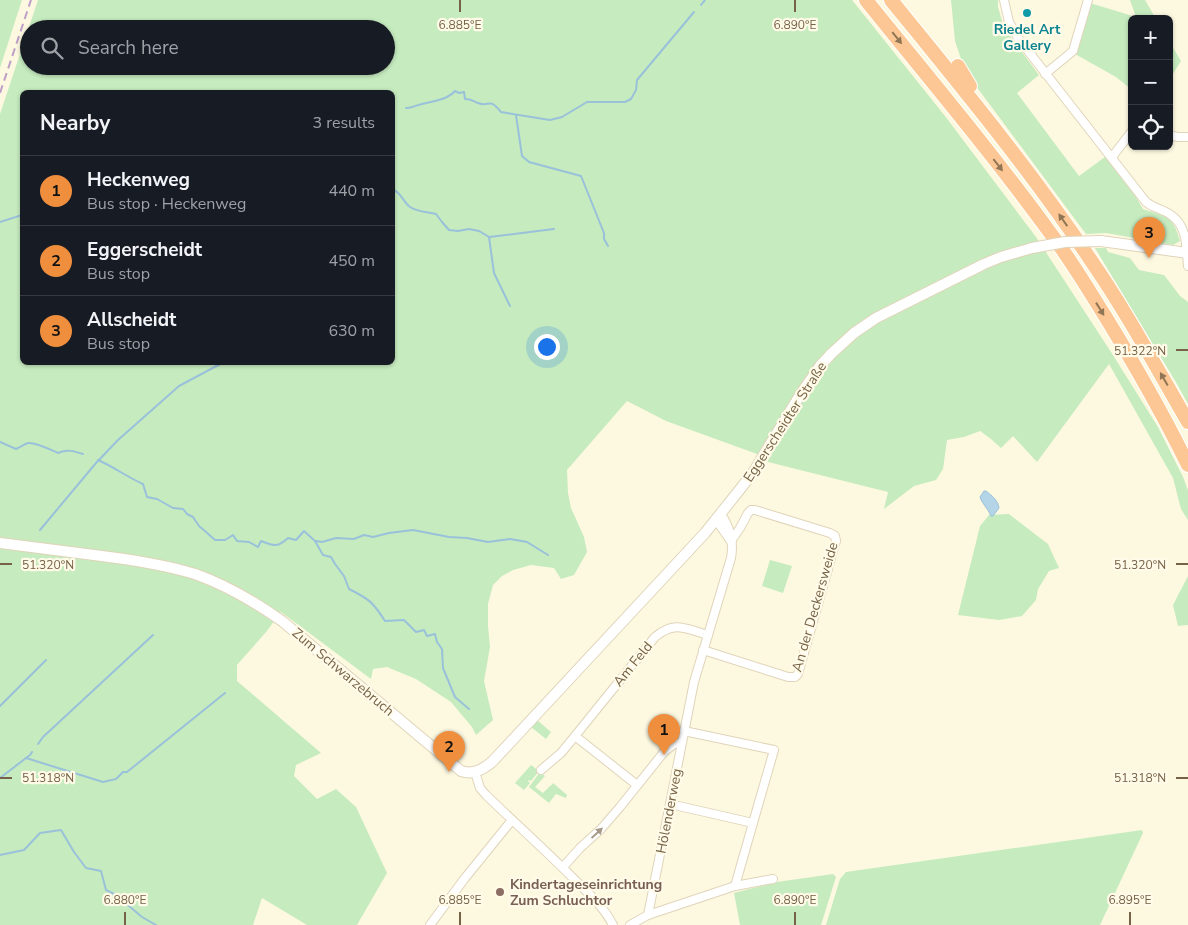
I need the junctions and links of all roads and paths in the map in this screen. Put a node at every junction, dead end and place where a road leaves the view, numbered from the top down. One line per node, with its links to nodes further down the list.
1 (866, 0): 15 (highway, one-way to 15)
2 (891, 0): 7 (highway)
3 (1004, 0): 6 (street)
4 (1088, 0): 6 (street)
5 (958, 66): 7 (highway)
6 (1045, 74): 11 (street)
7 (993, 125): 14 (highway, one-way to 7)
8 (1128, 136): 11 (street)
9 (1173, 136): 10 (street)
10 (1188, 137)
11 (1112, 157): 12 (street)
12 (1188, 253): 13 (street); 16 (street, Eggerscheidter Straße, bridge)
13 (1188, 266)
14 (1188, 422)
15 (1188, 465)
16 (718, 517): 17 (street, Hölenderweg); 25 (street, Eggerscheidter Straße)
17 (731, 541): 19 (street, Hölenderweg); 20 (street, An der Deckersweide)
18 (0, 543): 25 (street, Zum Schwarzebruch)
19 (708, 636): 20 (street, Hölenderweg); 22 (street, Am Feld)
20 (703, 650): 21 (street, Hölenderweg)
21 (684, 731): 23 (street, Hölenderweg); 29 (street)
22 (575, 736): 24 (street, Am Feld); 26 (street)
23 (681, 743): 26 (street); 27 (street, Hölenderweg)
24 (541, 770)
25 (475, 772): 28 (street)
26 (637, 785): 30 (street, one-way to 26)
27 (670, 804): 29 (street); 33 (street, Hölenderweg)
28 (512, 820): 30 (street); 34 (street)
29 (753, 822): 32 (street)
30 (563, 867): 35 (street)
31 (773, 879): 32 (street)
32 (735, 886): 33 (street)
33 (648, 915): 36 (street)
34 (430, 925)
35 (613, 925)
36 (630, 925)

